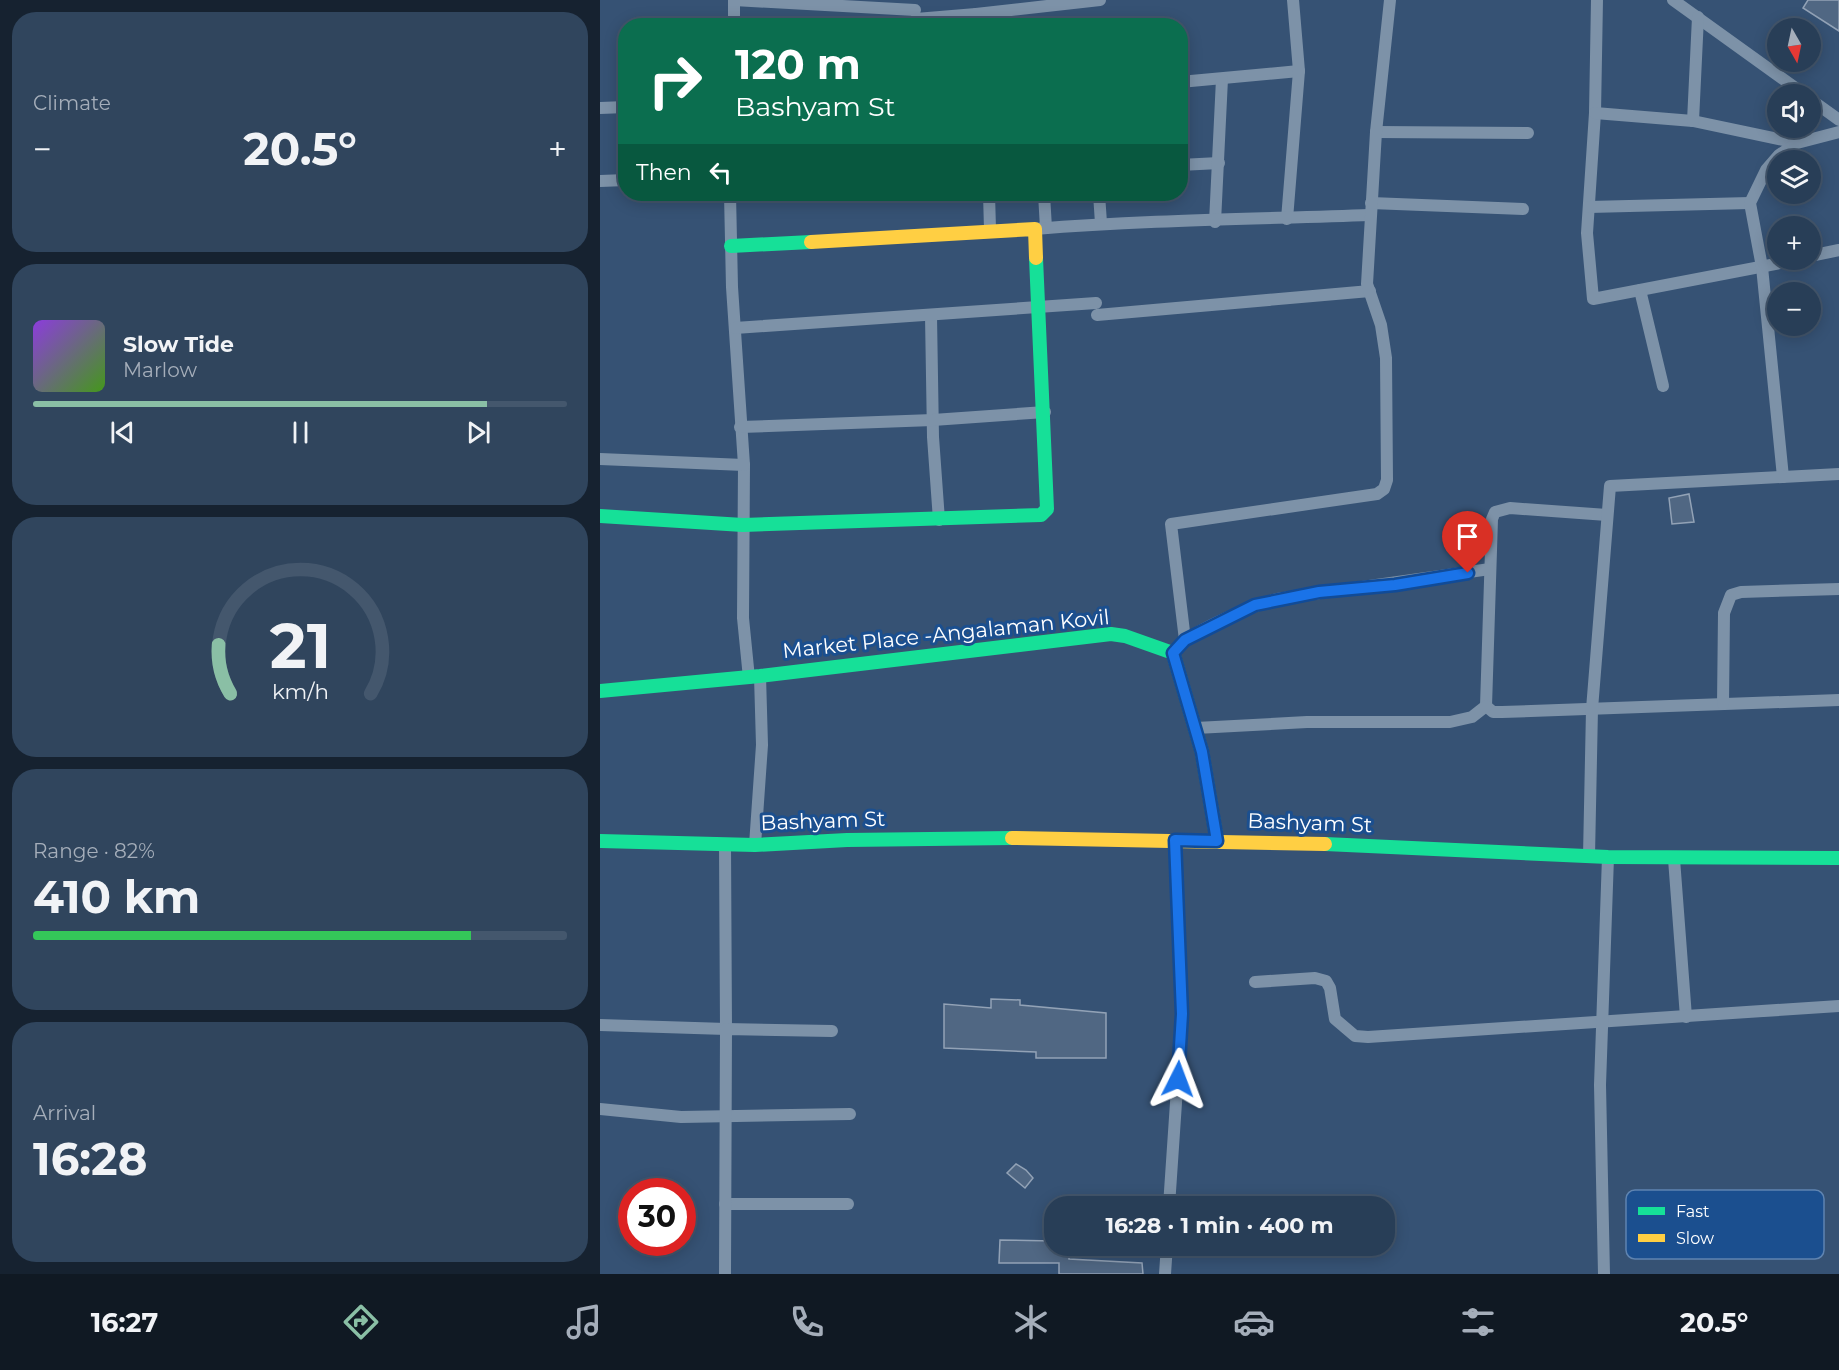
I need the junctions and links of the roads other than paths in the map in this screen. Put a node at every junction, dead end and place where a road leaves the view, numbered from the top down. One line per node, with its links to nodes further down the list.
1 (734, 0): 7 (street); 8 (street)
2 (1100, 0): 10 (street)
3 (1293, 0): 12 (street)
4 (1390, 0): 22 (street)
5 (1597, 0): 19 (street)
6 (1673, 0): 11 (street)
7 (916, 14): 9 (street)
8 (734, 18)
9 (957, 18)
10 (989, 18)
11 (1698, 18): 15 (street); 21 (street)
12 (1299, 71): 13 (street); 38 (street)
13 (1222, 79): 14 (street); 26 (street)
14 (1188, 81)
15 (1790, 84)
16 (618, 107): 18 (street)
17 (1821, 107): 20 (street)
18 (600, 108)
19 (1595, 113): 21 (street); 35 (street)
20 (1839, 120)
21 (1693, 122): 25 (street)
22 (1376, 132): 24 (street); 36 (street)
23 (1839, 132): 25 (street)
24 (1528, 133)
25 (1797, 143): 34 (street)
26 (1219, 163): 27 (street); 39 (street)
27 (1188, 165)
28 (618, 180): 29 (street)
29 (600, 181)
30 (730, 201): 43 (street)
31 (989, 201): 42 (street)
32 (1043, 201): 41 (street)
33 (1099, 201): 40 (street)
34 (1750, 203): 35 (street); 47 (street)
35 (1588, 207): 48 (street)
36 (1371, 209): 37 (street); 38 (street); 49 (street)
37 (1523, 209)
38 (1287, 219): 39 (street)
39 (1215, 222): 40 (street)
40 (1101, 223): 41 (street)
41 (1040, 228): 42 (street); 50 (street)
42 (990, 230): 43 (street)
43 (731, 246): 52 (street)
44 (1839, 250): 45 (street)
45 (1821, 254)
46 (1767, 266): 47 (street)
47 (1762, 267): 48 (street); 60 (street)
48 (1640, 290): 53 (street)
49 (1370, 291): 50 (street); 67 (street)
50 (1039, 309): 51 (street); 54 (street)
51 (931, 316): 52 (street); 55 (street)
52 (735, 328): 56 (street)
53 (1663, 386)
54 (1045, 412): 55 (street); 63 (street)
55 (933, 420): 56 (street); 63 (street)
56 (740, 427): 58 (street)
57 (600, 459): 58 (street)
58 (744, 465): 64 (street)
59 (1839, 474): 60 (street)
60 (1783, 477): 61 (street)
61 (1607, 515): 65 (street); 74 (street)
62 (600, 516): 64 (street)
63 (939, 520): 64 (street)
64 (743, 525): 69 (street)
65 (1490, 569): 67 (street); 73 (street)
66 (1839, 589): 72 (street)
67 (1185, 640): 68 (street)
68 (1173, 653): 69 (street, Market Place -Angalaman Kovil); 75 (street)
69 (754, 677): 70 (street, Market Place -Angalaman Kovil); 80 (street)
70 (600, 691)
71 (1839, 700): 72 (street)
72 (1723, 704): 74 (street)
73 (1486, 706): 74 (street); 75 (street)
74 (1592, 709): 81 (street)
75 (1196, 728): 78 (street)
76 (1175, 840): 78 (street, Bashyam St); 80 (street, Bashyam St); 95 (street)
77 (600, 841): 79 (street, Bashyam St)
78 (1217, 841): 81 (street, Bashyam St)
79 (725, 844): 80 (street, Bashyam St); 90 (street)
80 (755, 845)
81 (1589, 856): 82 (street, Bashyam St)
82 (1608, 857): 84 (street, Bashyam St); 88 (street)
83 (1839, 858): 84 (street, Bashyam St)
84 (1674, 859): 87 (street)
85 (1255, 982): 88 (street)
86 (1839, 1006): 87 (street)
87 (1686, 1017): 88 (street)
88 (1601, 1023): 101 (street)
89 (600, 1025): 90 (street)
90 (726, 1029): 91 (street); 94 (street)
91 (832, 1031)
92 (600, 1109): 94 (street)
93 (850, 1114): 94 (street)
94 (724, 1116): 96 (street)
95 (1170, 1196)
96 (725, 1204): 97 (street); 99 (street)
97 (848, 1204)
98 (1166, 1256): 100 (street)
99 (724, 1274)
100 (1165, 1274)
101 (1604, 1274)

